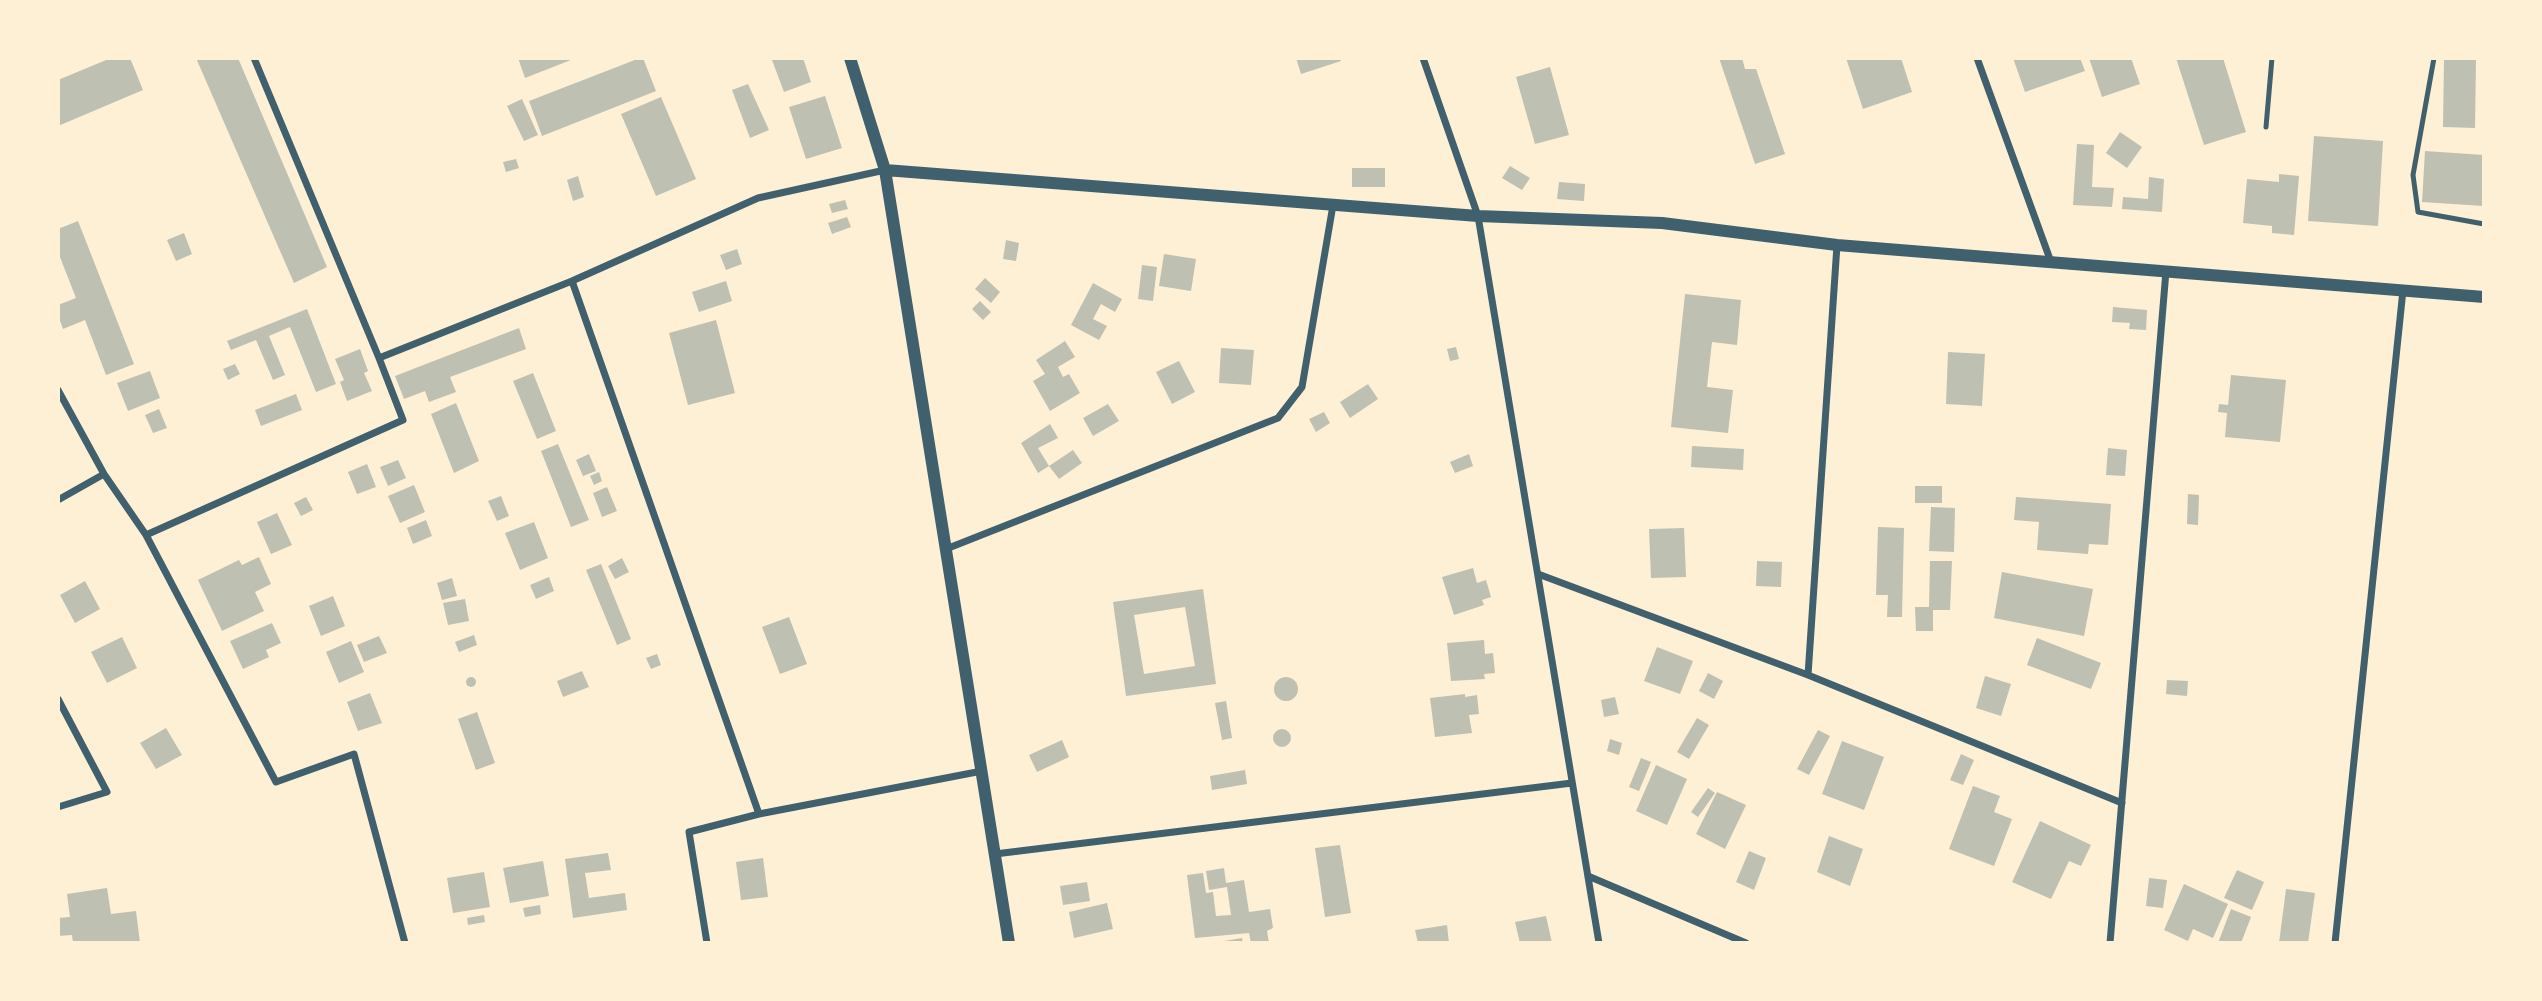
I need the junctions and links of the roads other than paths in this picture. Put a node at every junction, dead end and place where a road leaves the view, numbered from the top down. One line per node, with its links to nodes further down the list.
1 (254, 58): 18 (street)
2 (850, 58): 8 (street)
3 (1423, 58): 10 (street)
4 (1977, 58): 13 (street)
5 (2272, 58): 7 (lane)
6 (2434, 58): 11 (lane)
7 (2266, 128)
8 (885, 170): 9 (street); 15 (street); 23 (street)
9 (1333, 205): 10 (street); 23 (street)
10 (1478, 216): 12 (street); 24 (street)
11 (2484, 223)
12 (1837, 245): 13 (street); 25 (street)
13 (2051, 262): 14 (street)
14 (2166, 271): 16 (street); 30 (street)
15 (572, 281): 18 (street); 32 (street)
16 (2403, 290): 17 (street); 41 (street)
17 (2484, 297)
18 (379, 358): 22 (street)
19 (58, 390): 20 (street)
20 (104, 474): 21 (street); 22 (street)
21 (58, 500)
22 (146, 535): 35 (street)
23 (946, 548): 28 (street)
24 (1538, 574): 25 (street); 29 (street)
25 (1808, 675): 30 (street)
26 (58, 699): 27 (street)
27 (61, 714): 31 (street)
28 (982, 771): 32 (street); 33 (street)
29 (1572, 783): 33 (street); 34 (street)
30 (2122, 803): 40 (street)
31 (58, 807)
32 (759, 814): 36 (street)
33 (995, 854): 37 (street)
34 (1588, 876): 38 (street); 39 (street)
35 (405, 943)
36 (707, 943)
37 (1009, 943)
38 (1599, 943)
39 (1746, 943)
40 (2110, 943)
41 (2335, 943)

